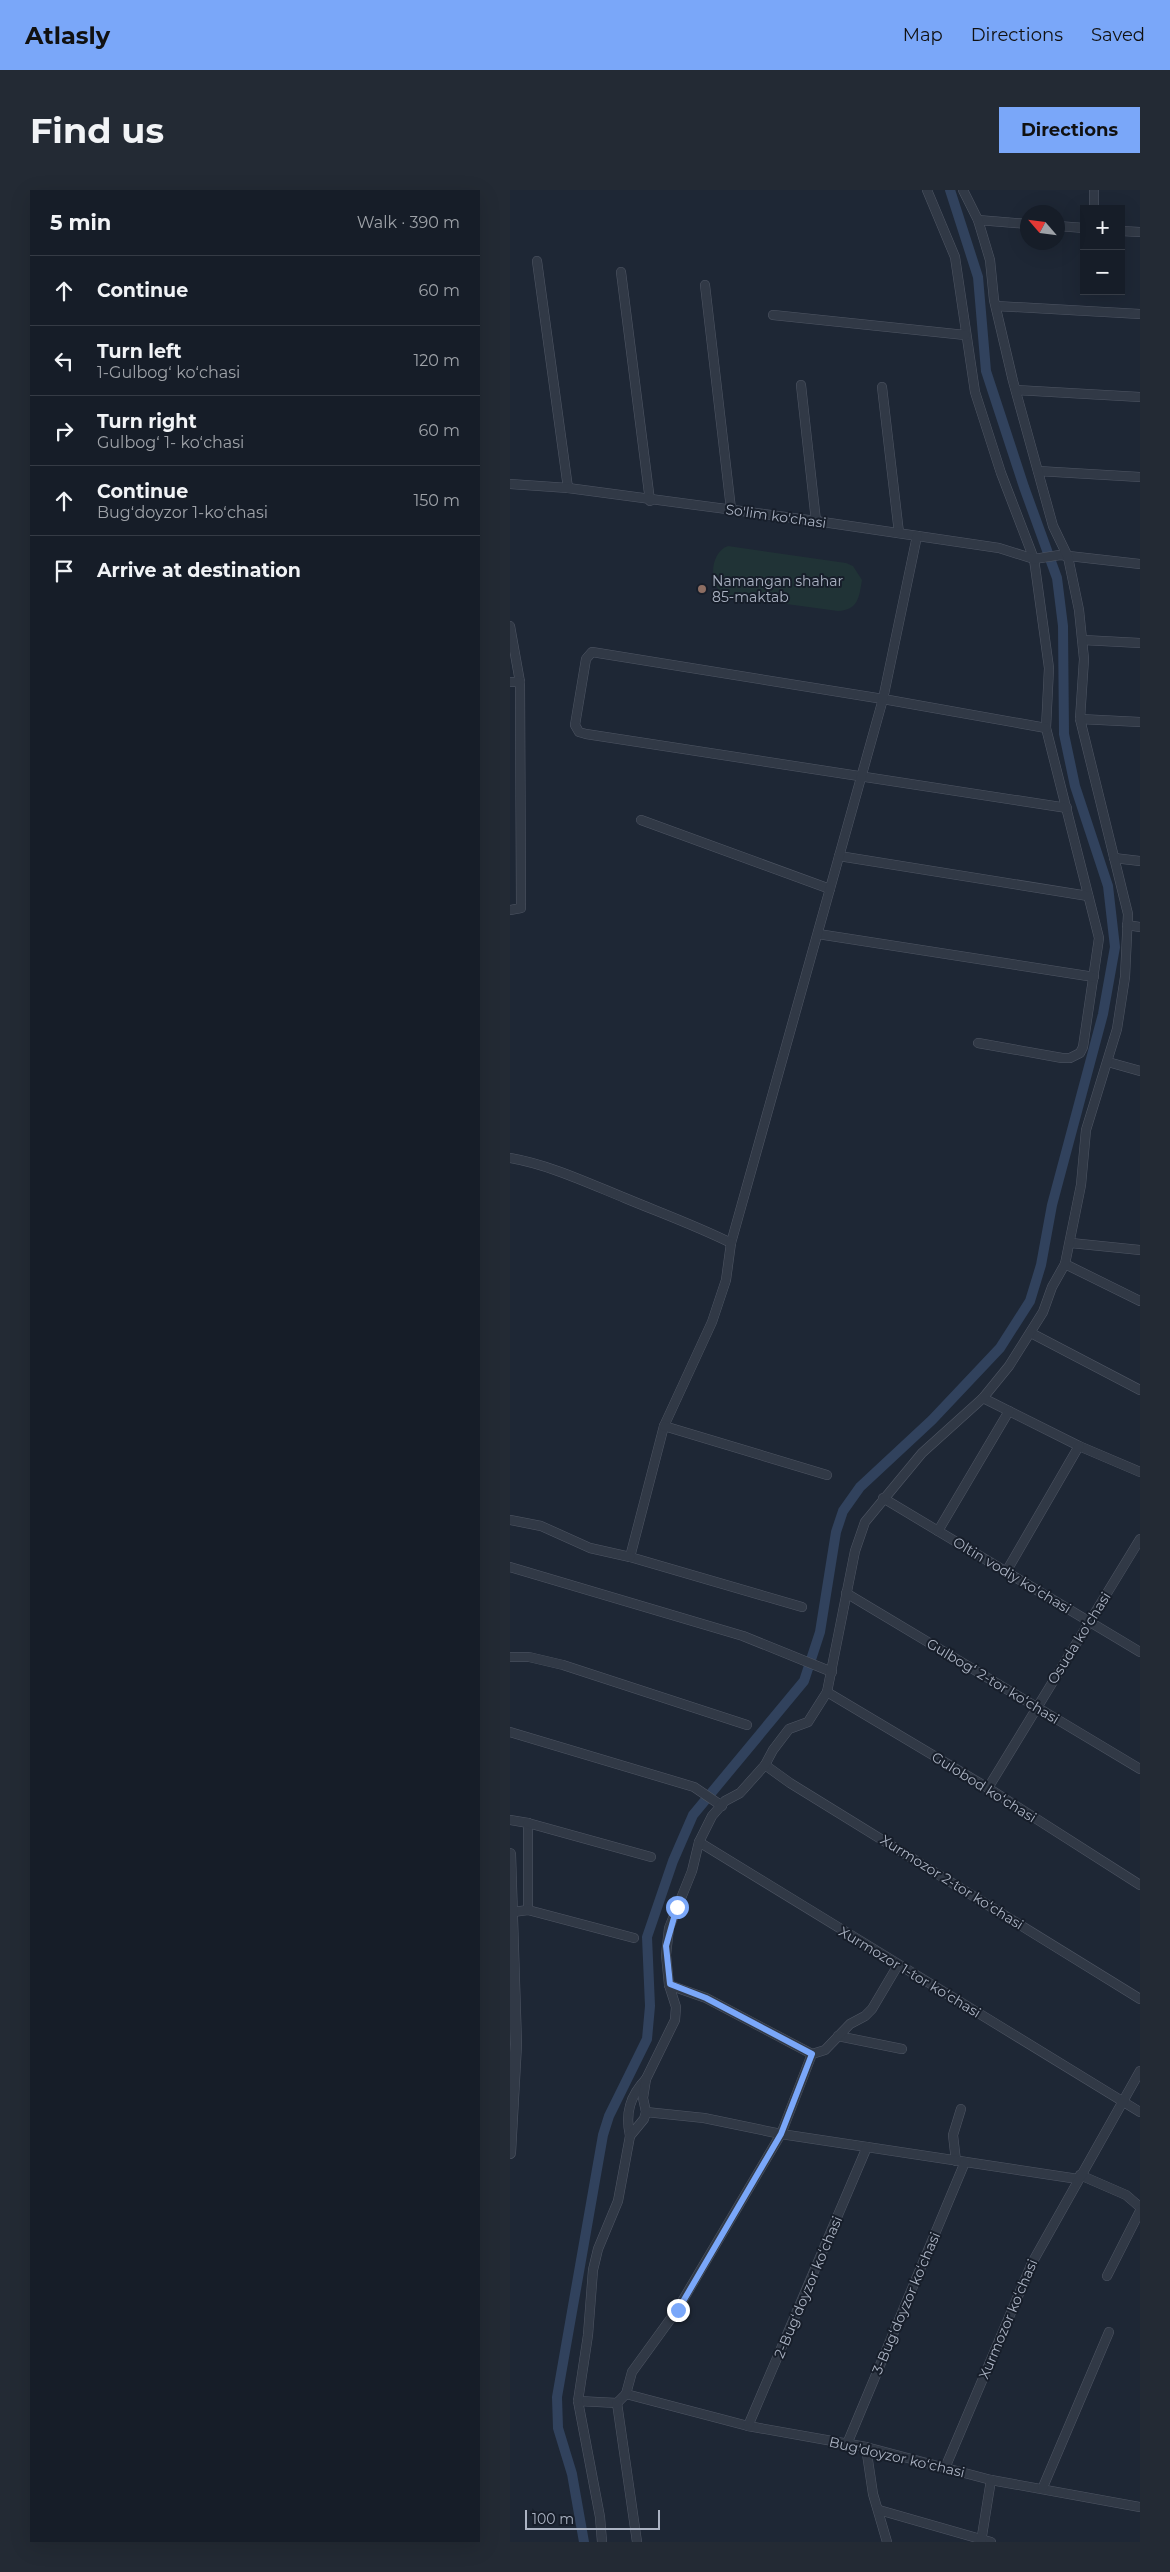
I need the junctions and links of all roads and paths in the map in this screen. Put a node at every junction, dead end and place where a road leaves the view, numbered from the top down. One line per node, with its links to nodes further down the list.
1 (927, 190): 17 (street)
2 (963, 190): 5 (street)
3 (1094, 190): 4 (street)
4 (1094, 205)
5 (978, 220): 6 (street); 14 (street)
6 (1020, 223)
7 (1065, 227): 8 (street)
8 (1080, 228)
9 (1125, 230): 10 (street)
10 (1140, 232)
11 (537, 261): 25 (street)
12 (621, 272): 26 (street)
13 (705, 285): 27 (street)
14 (996, 306): 15 (street); 20 (street)
15 (1140, 314)
16 (773, 315): 17 (street)
17 (965, 335): 32 (street)
18 (801, 385): 28 (street)
19 (882, 387): 29 (street)
20 (1016, 390): 21 (street); 22 (street)
21 (1140, 397)
22 (1038, 471): 23 (street); 31 (street)
23 (1140, 477)
24 (510, 484): 25 (street, So'lim ko'chasi)
25 (568, 488): 26 (street, So'lim ko'chasi)
26 (650, 501): 27 (street, So'lim ko'chasi)
27 (731, 509): 28 (street, So'lim ko'chasi)
28 (816, 521): 29 (street, So'lim ko'chasi)
29 (899, 533): 30 (street, So'lim ko'chasi)
30 (917, 536): 32 (street, So'lim ko'chasi); 38 (street)
31 (1064, 556): 32 (street); 33 (street); 35 (street)
32 (1037, 559): 41 (street)
33 (1140, 564)
34 (510, 626): 37 (street)
35 (1083, 640): 36 (street); 39 (street)
36 (1140, 643)
37 (515, 682): 50 (street)
38 (883, 698): 41 (street); 42 (street); 42 (street)
39 (1080, 719): 40 (street); 46 (street)
40 (1140, 722)
41 (1046, 728): 43 (street)
42 (861, 776): 43 (street); 45 (street)
43 (1067, 808): 49 (street)
44 (641, 820): 48 (street)
45 (839, 856): 48 (street); 49 (street)
46 (1114, 858): 47 (street); 51 (street)
47 (1140, 861)
48 (830, 889): 53 (street)
49 (1088, 896): 54 (street)
50 (510, 910)
51 (1127, 925): 52 (street); 56 (street)
52 (1140, 927)
53 (818, 934): 54 (street); 59 (street)
54 (1094, 977): 55 (street)
55 (978, 1043)
56 (1108, 1062): 57 (street); 60 (street)
57 (1140, 1071)
58 (510, 1158): 59 (street)
59 (731, 1243): 68 (street)
60 (1071, 1243): 61 (street); 62 (street)
61 (1140, 1250)
62 (1066, 1264): 63 (street); 64 (street)
63 (1140, 1301)
64 (1031, 1333): 65 (street); 66 (street)
65 (1140, 1390)
66 (983, 1398): 67 (street); 72 (street)
67 (1009, 1411): 69 (street); 74 (street)
68 (664, 1426): 71 (street); 76 (street)
69 (1079, 1446): 70 (street); 78 (street)
70 (1140, 1472)
71 (827, 1475)
72 (883, 1498): 74 (street, Oltin vodiy koʻchasi); 79 (street)
73 (510, 1520): 76 (street)
74 (938, 1531): 78 (street, Oltin vodiy koʻchasi)
75 (1140, 1539): 81 (street, Osuda koʻchasi)
76 (630, 1557): 80 (street)
77 (510, 1567): 84 (street)
78 (1006, 1572): 81 (street, Oltin vodiy koʻchasi)
79 (846, 1593): 84 (street); 86 (street, Gulbogʻ 2-tor koʻchasi)
80 (802, 1607)
81 (1090, 1622): 82 (street, Oltin vodiy koʻchasi); 86 (street, Osuda koʻchasi)
82 (1140, 1652)
83 (510, 1657): 87 (street)
84 (829, 1671): 85 (street)
85 (827, 1692): 89 (street); 91 (street, Gulobod koʻchasi)
86 (1037, 1707): 90 (street, Gulbogʻ 2-tor koʻchasi); 91 (street, Osuda koʻchasi)
87 (747, 1725)
88 (510, 1732): 92 (street)
89 (765, 1765): 92 (street); 105 (street, Xurmozor 2-tor koʻchasi)
90 (1140, 1769)
91 (988, 1788): 98 (street, Gulobod koʻchasi)
92 (720, 1804): 95 (street)
93 (510, 1820): 94 (street)
94 (528, 1823): 97 (street); 99 (street)
95 (699, 1842): 103 (street, Xurmozor 1-tor koʻchasi); 104 (street)
96 (510, 1854): 100 (street)
97 (651, 1857)
98 (1140, 1886)
99 (528, 1910): 100 (street); 101 (street)
100 (512, 1912): 102 (street)
101 (634, 1938)
102 (512, 1959): 107 (street)
103 (898, 1965): 106 (street); 112 (street, Xurmozor 1-tor koʻchasi)
104 (670, 1984): 109 (street); 111 (street)
105 (1140, 1999)
106 (838, 2036): 108 (street); 109 (street)
107 (513, 2043): 116 (street)
108 (902, 2049)
109 (812, 2054): 117 (street)
110 (1140, 2071): 112 (street, Xurmozor koʻchasi)
111 (646, 2079): 114 (street); 118 (street)
112 (1122, 2101): 115 (street, Xurmozor 1-tor koʻchasi); 122 (street, Xurmozor koʻchasi)
113 (961, 2109): 121 (street)
114 (646, 2112): 117 (street); 118 (street)
115 (1140, 2112)
116 (511, 2127): 120 (street)
117 (781, 2134): 119 (street); 127 (street)
118 (630, 2136): 128 (street)
119 (868, 2147): 121 (street); 130 (street, 2-Bugʻdoyzor koʻchasi)
120 (510, 2153)
121 (960, 2162): 122 (street); 131 (street, 3-Bugʻdoyzor koʻchasi)
122 (1079, 2177): 123 (street); 133 (street, Xurmozor koʻchasi)
123 (1140, 2207)
124 (1140, 2212): 125 (street)
125 (1107, 2276)
126 (1109, 2332): 135 (street)
127 (626, 2394): 129 (street); 130 (street, Bug'doyzor koʻchasi)
128 (578, 2401): 129 (street); 139 (street)
129 (617, 2403): 140 (street)
130 (748, 2426): 131 (street, Bug'doyzor koʻchasi)
131 (847, 2444): 132 (street, Bug'doyzor koʻchasi)
132 (866, 2447): 133 (street, Bug'doyzor koʻchasi); 137 (street)
133 (945, 2468): 134 (street, Bug'doyzor koʻchasi)
134 (991, 2480): 135 (street, Bug'doyzor koʻchasi); 138 (street)
135 (1043, 2487): 136 (street, Bug'doyzor koʻchasi)
136 (1139, 2505)
137 (879, 2510): 138 (street); 141 (street)
138 (981, 2541): 142 (street)
139 (602, 2542)
140 (637, 2542)
141 (887, 2542)
142 (991, 2542)

